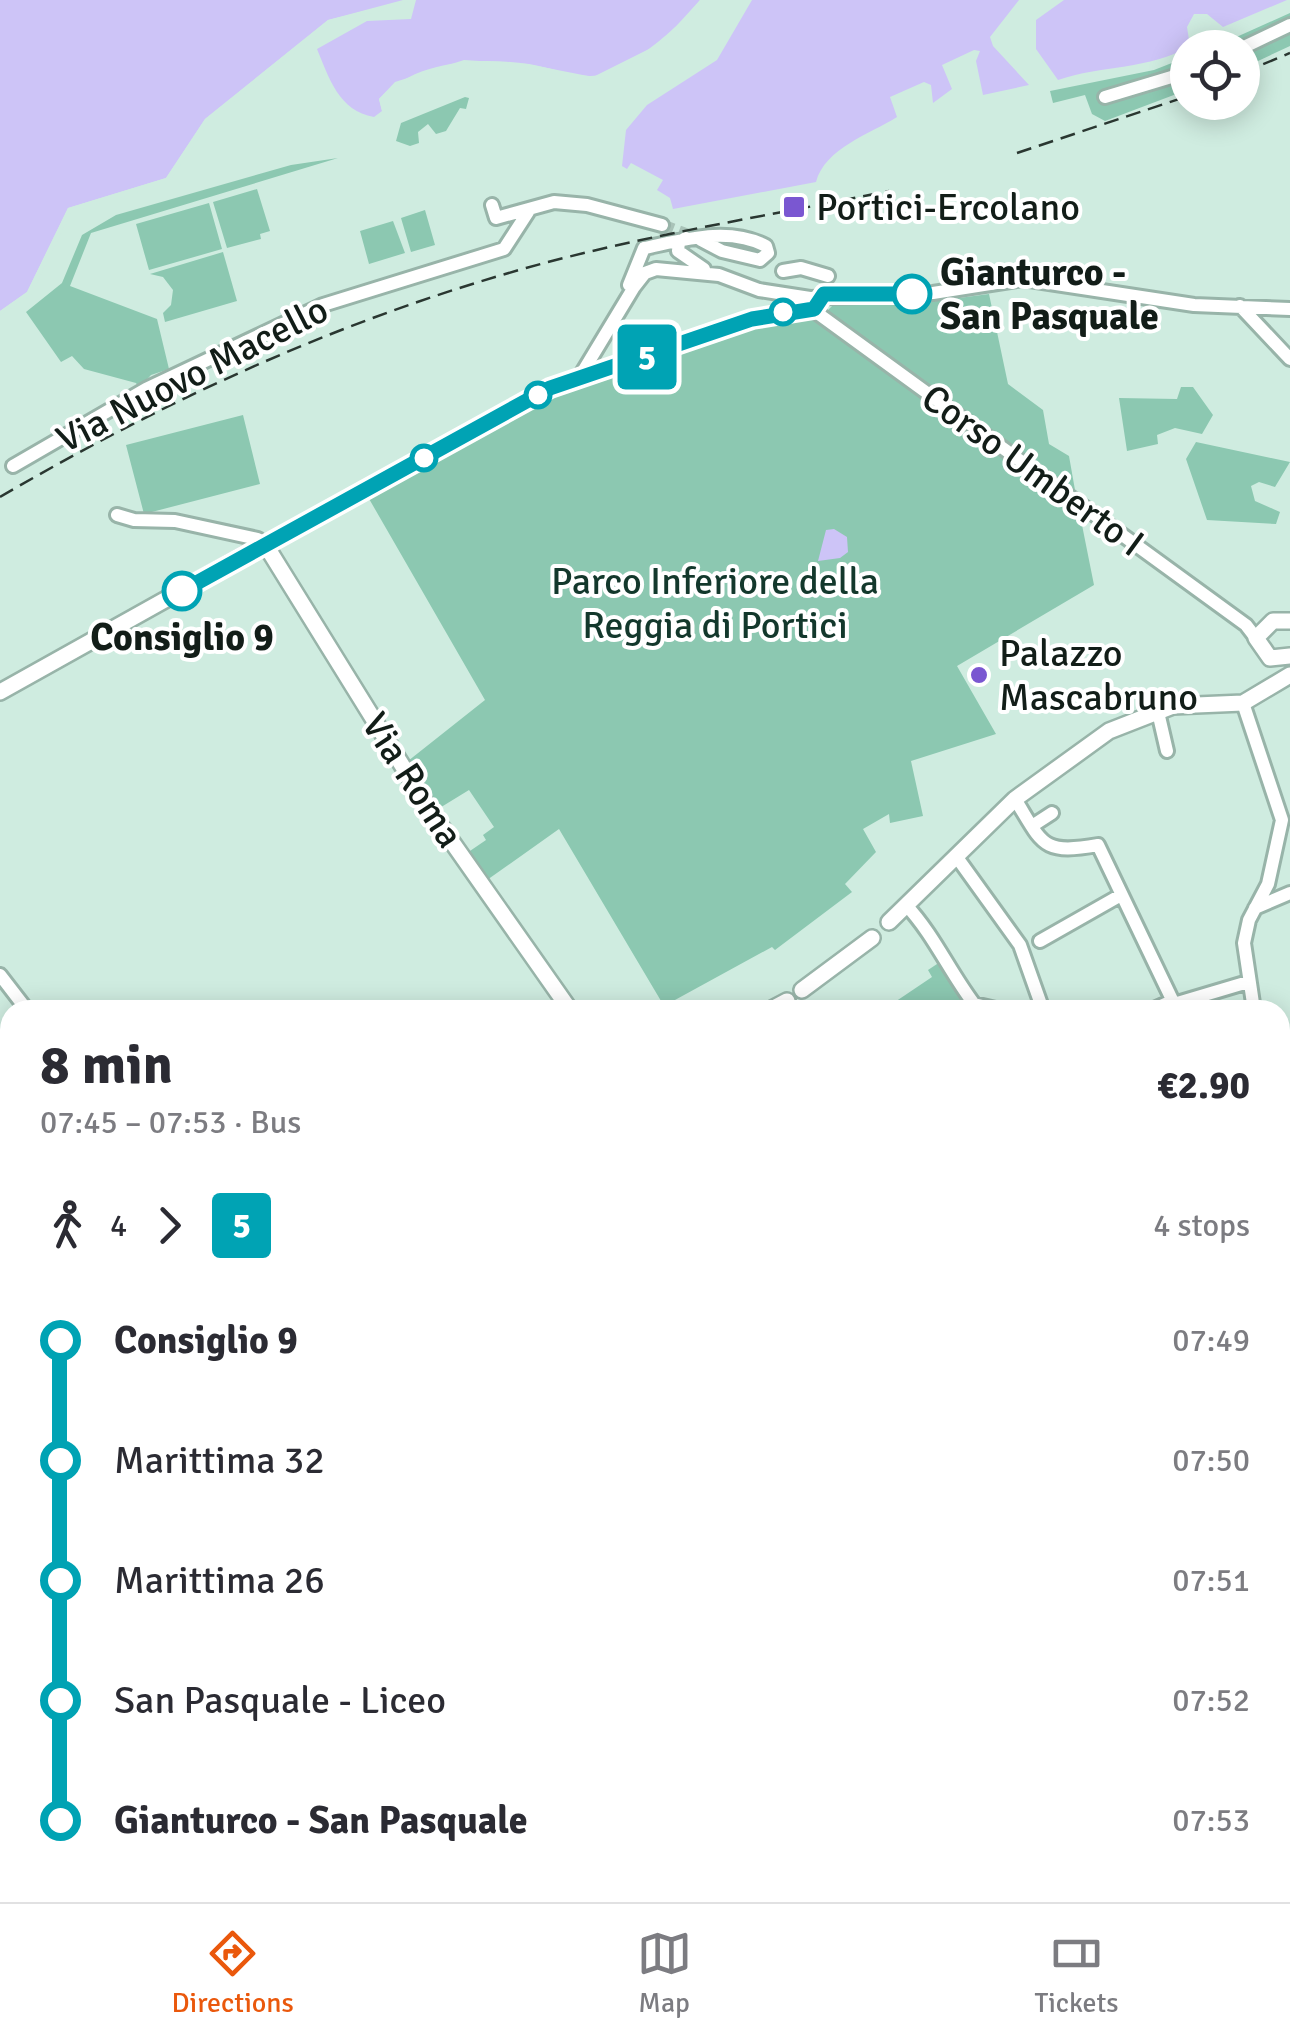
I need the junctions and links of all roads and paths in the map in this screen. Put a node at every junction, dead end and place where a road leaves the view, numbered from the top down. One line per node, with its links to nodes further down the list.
1 (1290, 25): 2 (street)
2 (1260, 39)
3 (1170, 77): 4 (street)
4 (1105, 97)
5 (492, 205): 6 (street)
6 (528, 212): 7 (street); 20 (street, Via Nuovo Macello)
7 (662, 225)
8 (694, 238): 8 (street); 9 (street); 15 (street)
9 (694, 268): 12 (street); 15 (street)
10 (783, 270): 11 (street)
11 (828, 276)
12 (816, 303): 13 (street); 18 (street); 24 (street, Corso Umberto I)
13 (1240, 306): 14 (street); 17 (street)
14 (1290, 309)
15 (609, 328): 16 (street)
16 (594, 355): 18 (street); 19 (street)
17 (1290, 360)
18 (598, 374): 19 (street)
19 (579, 378): 22 (street)
20 (13, 466)
21 (117, 515): 22 (street)
22 (263, 545): 28 (main road); 47 (main road, Via Roma)
23 (1286, 616): 24 (main road)
24 (1260, 640): 25 (main road); 26 (street, Corso Umberto I); 27 (main road)
25 (1290, 656)
26 (1290, 677): 27 (main road)
27 (1258, 691): 29 (main road)
28 (0, 692)
29 (1243, 702): 30 (main road); 39 (street)
30 (1158, 712): 31 (street); 32 (main road)
31 (1167, 751)
32 (1015, 798): 34 (street); 35 (main road)
33 (1052, 812): 34 (street)
34 (1032, 826): 37 (street)
35 (956, 856): 38 (main road); 49 (street)
36 (1290, 893): 39 (street)
37 (1121, 895): 42 (street); 50 (street)
38 (906, 905): 40 (main road); 48 (street)
39 (1255, 908): 44 (street)
40 (889, 922)
41 (872, 938): 45 (main road)
42 (1040, 941)
43 (0, 975): 46 (street)
44 (1248, 982): 51 (street); 52 (street)
45 (802, 990)
46 (19, 1000)
47 (563, 1000)
48 (971, 1000)
49 (1039, 1000)
50 (1172, 1000)
51 (1190, 1000)
52 (1252, 1000)

